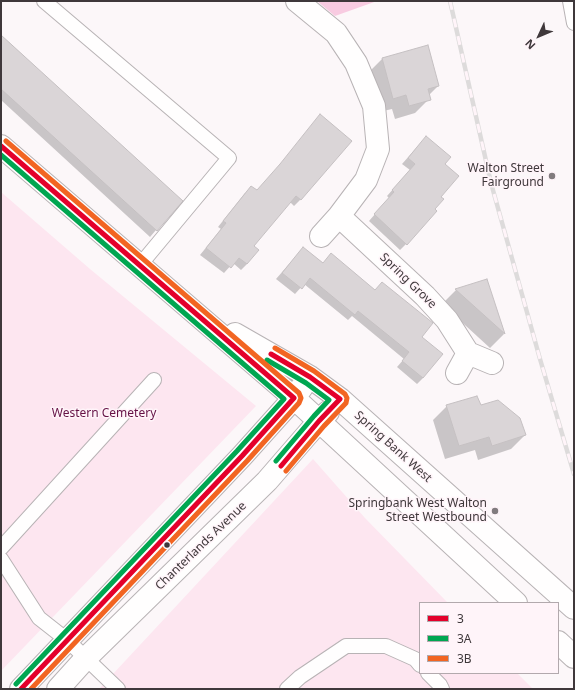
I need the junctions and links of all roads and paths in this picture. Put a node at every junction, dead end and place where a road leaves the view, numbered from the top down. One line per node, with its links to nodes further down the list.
1 (44, 1): 8 (lane)
2 (297, 1): 6 (street)
3 (570, 1): 4 (lane)
4 (574, 23)
5 (1, 146): 8 (street, Spring Bank West)
6 (339, 216): 7 (street); 10 (street, Spring Grove)
7 (321, 236)
8 (140, 265): 9 (street, Spring Bank West)
9 (194, 311): 13 (street, Spring Bank West); 15 (street, Spring Bank West)
10 (468, 353): 11 (street); 12 (street)
11 (492, 363)
12 (457, 373)
13 (310, 377): 15 (street); 16 (street, Spring Bank West)
14 (154, 380): 18 (lane)
15 (294, 398): 17 (street, Spring Bank West); 22 (street)
16 (340, 399): 17 (street, Chanterlands Avenue); 21 (street, Spring Bank West)
17 (318, 422): 20 (street, Spring Bank West); 25 (street, Chanterlands Avenue)
18 (1, 548)
19 (1, 558): 22 (lane)
20 (515, 602)
21 (574, 608)
22 (67, 640): 25 (lane); 28 (street)
23 (559, 643): 24 (street)
24 (574, 657)
25 (86, 658): 29 (street, Chanterlands Avenue); 30 (lane)
26 (419, 664): 31 (lane)
27 (429, 674): 32 (lane)
28 (21, 689)
29 (58, 689)
30 (118, 689)
31 (287, 689)
32 (442, 689)

